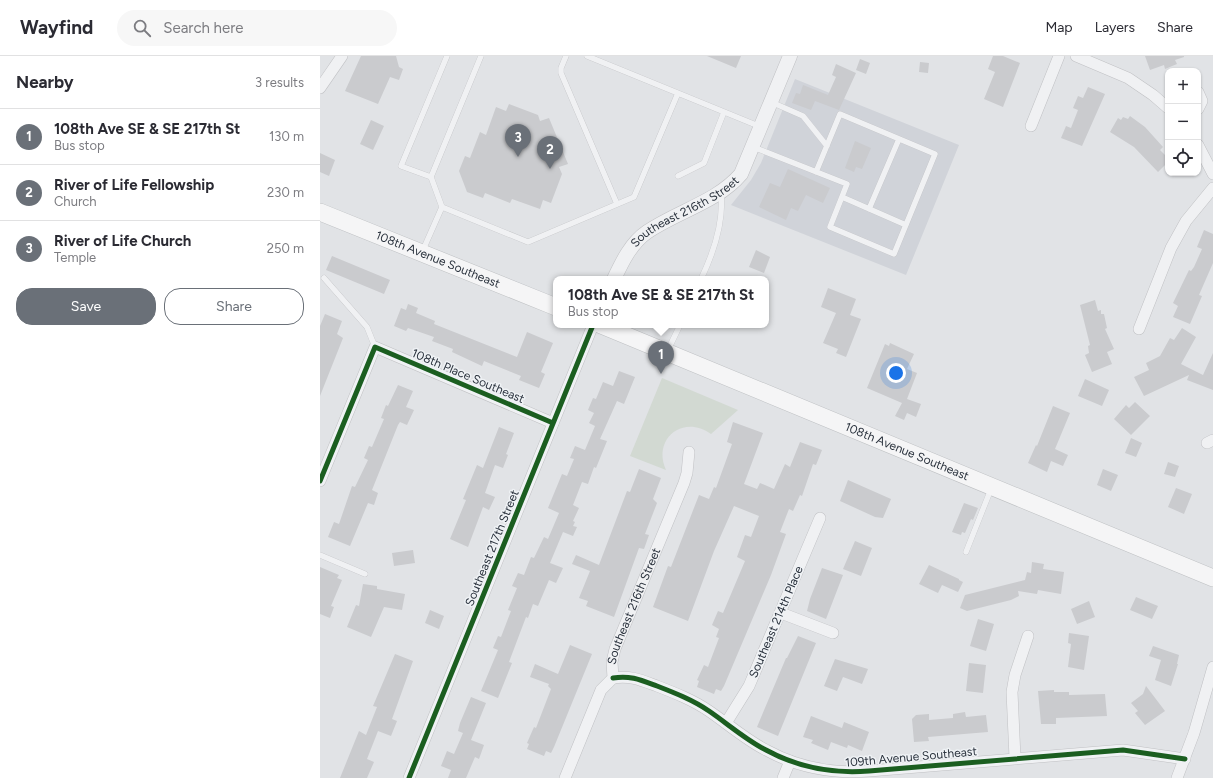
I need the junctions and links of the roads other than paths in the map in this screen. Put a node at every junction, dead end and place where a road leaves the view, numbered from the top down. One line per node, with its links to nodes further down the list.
1 (342, 56): 9 (street)
2 (447, 56): 23 (lane)
3 (481, 56): 23 (lane)
4 (566, 56): 27 (lane)
5 (588, 56): 10 (lane)
6 (790, 56): 11 (street, Southeast 216th Street)
7 (1059, 56): 14 (street)
8 (1076, 56): 12 (street)
9 (320, 88)
10 (678, 93): 13 (lane); 27 (lane)
11 (771, 102): 15 (street, Southeast 216th Street); 17 (lane)
12 (1166, 104)
13 (724, 112): 15 (lane); 22 (lane)
14 (1031, 126)
15 (761, 127): 18 (street, Southeast 216th Street)
16 (899, 139): 17 (lane); 29 (lane); 31 (lane)
17 (827, 146): 20 (lane)
18 (753, 147): 20 (lane); 25 (street, Southeast 216th Street)
19 (1201, 152): 21 (street)
20 (816, 172): 26 (lane)
21 (1213, 174)
22 (678, 176)
23 (431, 177): 28 (lane)
24 (1213, 188): 40 (street)
25 (721, 193): 33 (street, Southeast 216th Street); 34 (lane)
26 (842, 197): 29 (lane); 31 (lane)
27 (618, 204): 28 (lane)
28 (442, 207): 32 (lane)
29 (869, 209): 31 (lane)
30 (320, 212): 32 (main road, 108th Avenue Southeast)
31 (906, 225)
32 (422, 253): 36 (main road, 108th Avenue Southeast)
33 (616, 276)
34 (702, 276)
35 (324, 278): 41 (lane)
36 (553, 306)
37 (592, 328): 43 (street, Southeast 217th Street)
38 (609, 328): 42 (main road, 108th Avenue Southeast)
39 (679, 328): 42 (lane)
40 (1138, 329)
41 (375, 347): 43 (street, 108th Place Southeast); 45 (street)
42 (668, 352): 46 (main road, 108th Avenue Southeast)
43 (553, 423): 61 (street, Southeast 217th Street)
44 (688, 452): 56 (street, Southeast 216th Street)
45 (320, 481)
46 (992, 487): 48 (lane); 51 (main road, 108th Avenue Southeast)
47 (820, 518): 52 (street, Southeast 214th Place)
48 (966, 552)
49 (320, 555): 50 (lane)
50 (365, 574)
51 (1213, 578)
52 (781, 612): 53 (street); 57 (street, Southeast 214th Place)
53 (833, 633)
54 (1028, 636): 58 (street)
55 (1213, 667): 59 (street)
56 (613, 678): 57 (street, 109th Avenue Southeast); 62 (street, Southeast 216th Street)
57 (726, 723): 60 (street, 109th Avenue Southeast)
58 (1015, 758): 59 (street, 109th Avenue Southeast); 60 (street, 109th Avenue Southeast)
59 (1185, 759): 64 (street)
60 (790, 761): 63 (street)
61 (409, 778)
62 (565, 778)
63 (784, 778)
64 (1177, 778)

